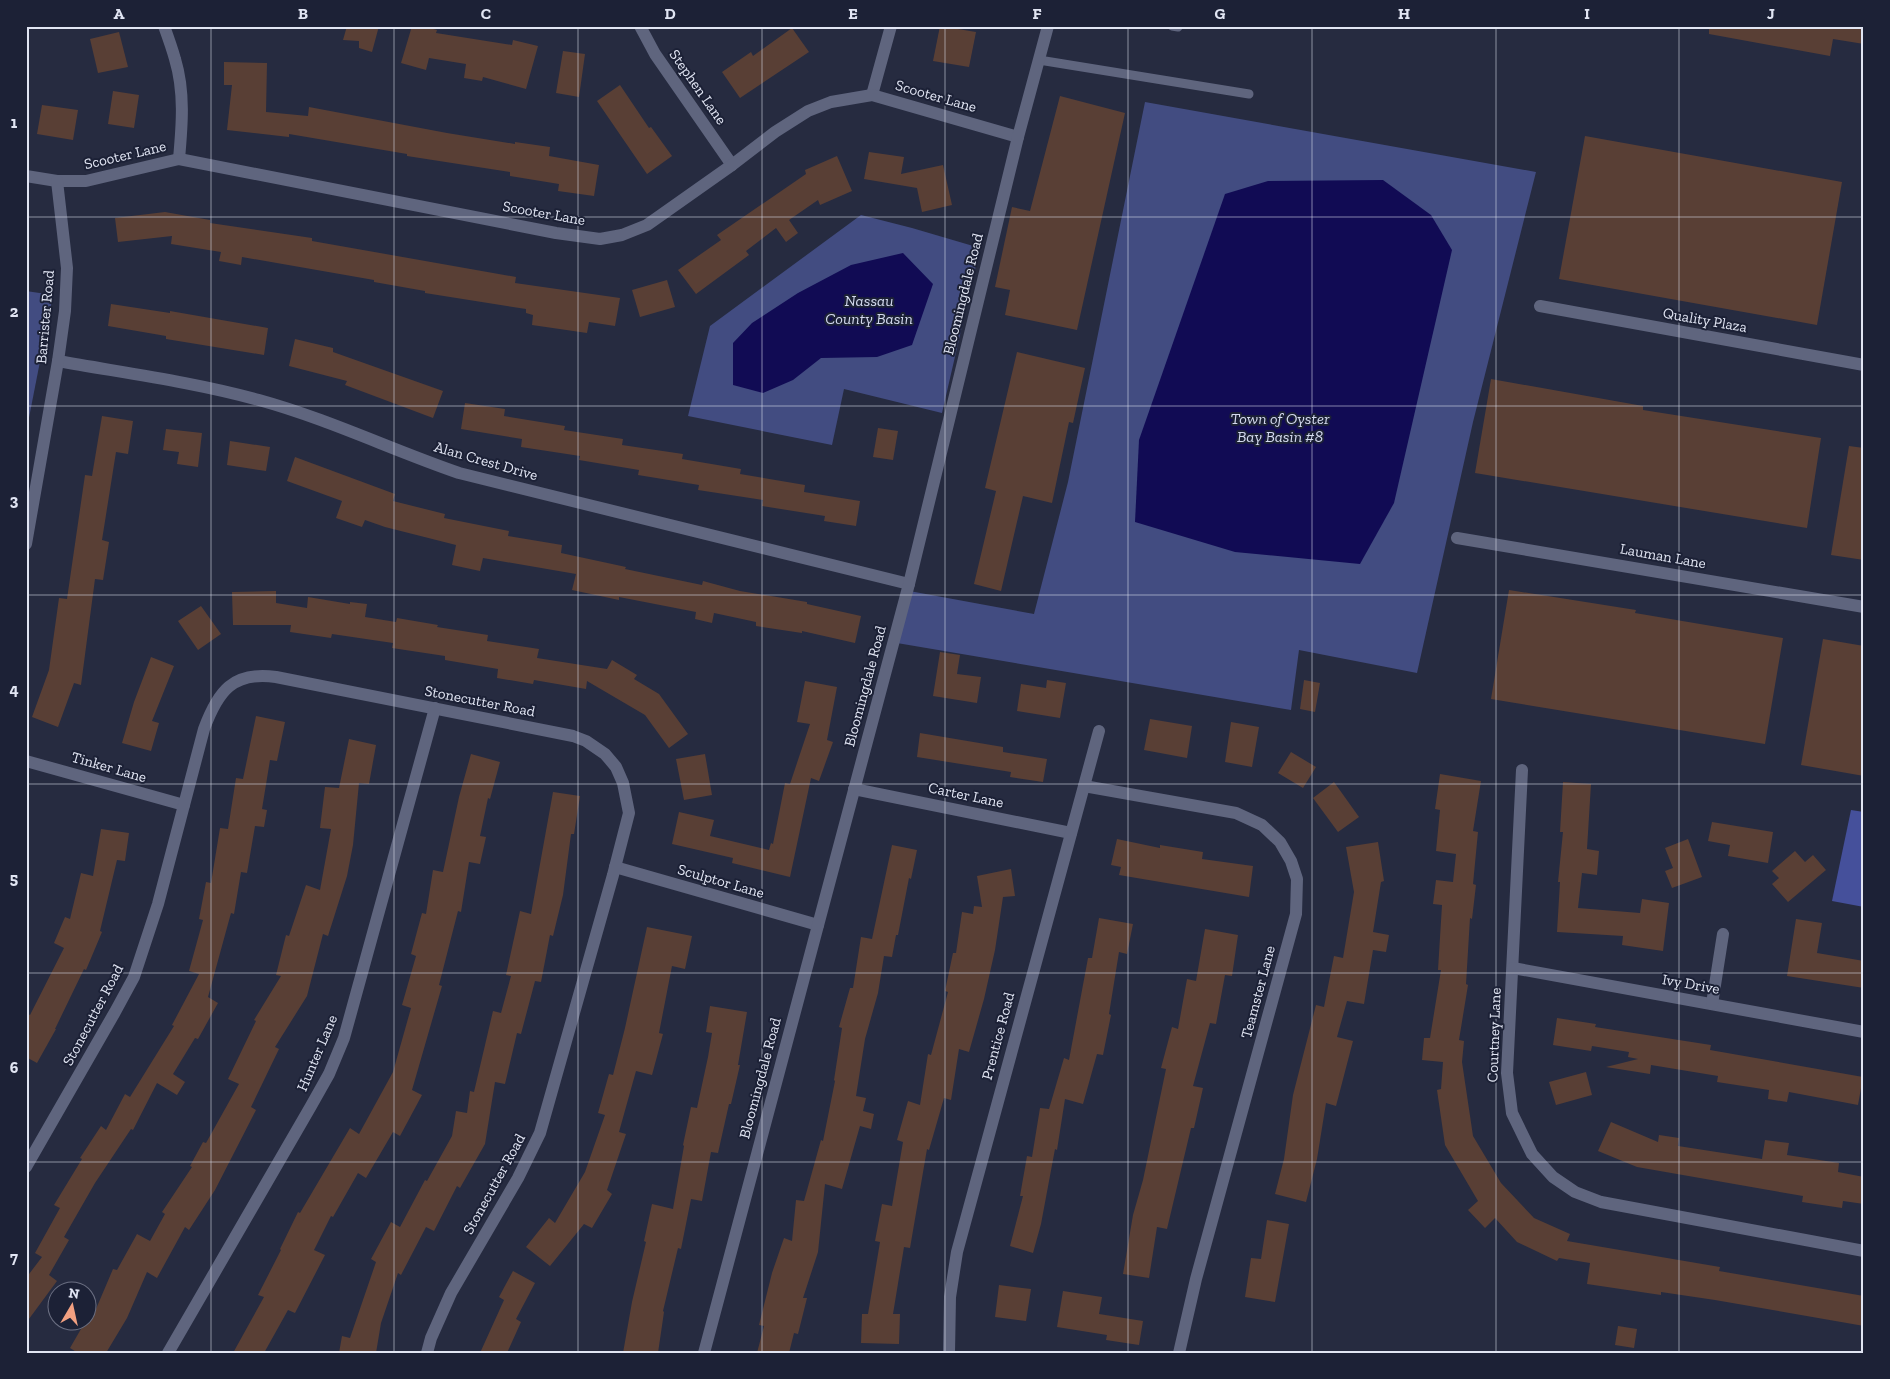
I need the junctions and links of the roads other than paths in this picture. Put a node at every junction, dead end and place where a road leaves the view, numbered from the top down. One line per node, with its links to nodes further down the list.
1 (164, 26): 9 (street)
2 (640, 26): 10 (street, Stephen Lane)
3 (890, 26): 7 (street)
4 (1048, 26): 5 (street, Bloomingdale Road)
5 (1039, 60): 6 (lane); 8 (street, Bloomingdale Road)
6 (1248, 94)
7 (872, 95): 8 (street, Scooter Lane); 10 (street, Scooter Lane)
8 (1018, 136): 18 (street, Bloomingdale Road)
9 (179, 159): 10 (street, Scooter Lane); 12 (street, Scooter Lane)
10 (732, 164)
11 (26, 176): 12 (street, Scooter Lane)
12 (57, 181): 14 (street, Barrister Road)
13 (1540, 306): 15 (street, Quality Plaza)
14 (58, 361): 17 (street, Barrister Road); 18 (street, Alan Crest Drive)
15 (1864, 364)
16 (1457, 538): 19 (street, Lauman Lane)
17 (26, 544)
18 (909, 584): 25 (street, Bloomingdale Road)
19 (1864, 607)
20 (435, 708): 26 (street, Stonecutter Road); 28 (street, Stonecutter Road); 37 (street, Hunter Lane)
21 (1099, 731): 24 (street, Prentice Road)
22 (26, 761): 26 (street, Tinker Lane)
23 (1522, 770): 31 (street, Courtney Lane)
24 (1084, 786): 27 (street, Prentice Road); 40 (street, Teamster Lane)
25 (854, 789): 27 (street, Carter Lane); 29 (street, Bloomingdale Road)
26 (184, 805): 34 (street, Stonecutter Road)
27 (1071, 833): 36 (street, Prentice Road)
28 (615, 867): 29 (street, Sculptor Lane); 38 (street, Stonecutter Road)
29 (818, 925): 39 (street, Bloomingdale Road)
30 (1723, 934): 32 (street)
31 (1512, 968): 32 (street, Ivy Drive); 35 (street, Courtney Lane)
32 (1712, 1004): 33 (street, Ivy Drive)
33 (1864, 1032)
34 (26, 1167)
35 (1864, 1251)
36 (951, 1352)
37 (168, 1353)
38 (427, 1353)
39 (704, 1353)
40 (1179, 1353)

